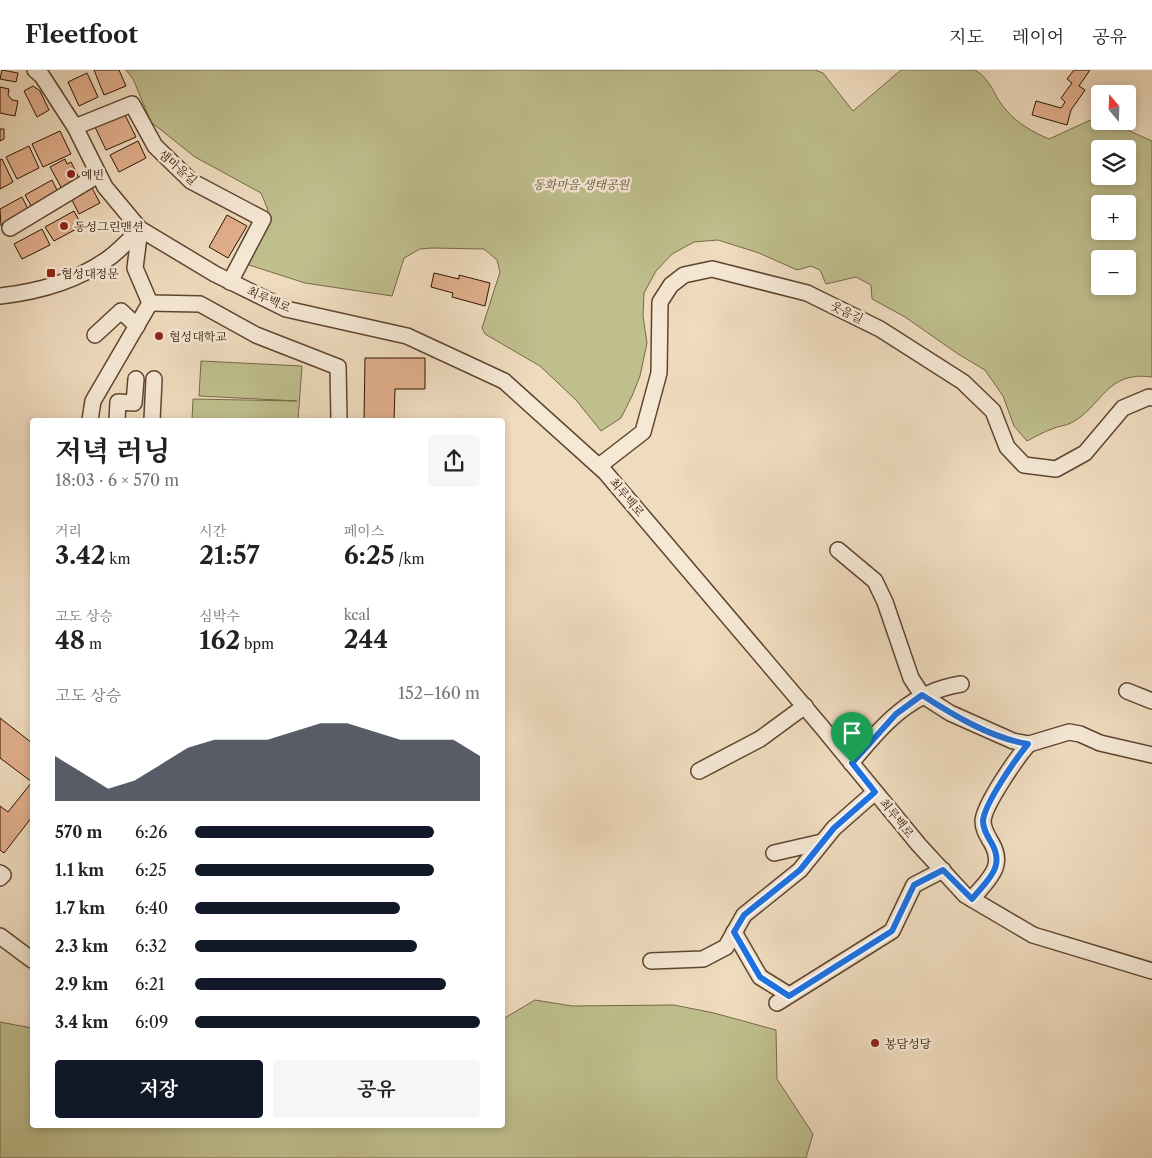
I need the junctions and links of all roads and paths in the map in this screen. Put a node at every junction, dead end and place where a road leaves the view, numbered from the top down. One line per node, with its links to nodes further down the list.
1 (44, 72): 2 (street)
2 (75, 127): 3 (street); 6 (street, 샘마을길)
3 (98, 175): 4 (street); 5 (street)
4 (10, 228)
5 (140, 229): 6 (street, 최루백로); 7 (street); 8 (street)
6 (230, 282): 20 (street, 최루백로)
7 (0, 296)
8 (150, 303): 9 (street); 19 (street)
9 (137, 326): 10 (street); 16 (street)
10 (95, 335)
11 (136, 379): 14 (street)
12 (154, 379): 15 (street)
13 (1152, 398): 20 (street, 웃음길)
14 (134, 403): 15 (street); 17 (street)
15 (152, 404): 18 (street)
16 (90, 418)
17 (117, 418)
18 (152, 418)
19 (339, 418)
20 (599, 466): 26 (street, 최루백로)
21 (838, 550): 24 (street)
22 (960, 684): 24 (street)
23 (1127, 691): 25 (street)
24 (922, 695): 27 (street); 29 (street)
25 (1152, 701)
26 (805, 706): 29 (street, 최루백로); 30 (street)
27 (1028, 744): 28 (street); 37 (street)
28 (1152, 755)
29 (852, 763): 31 (street, 최루백로)
30 (699, 771)
31 (875, 792): 32 (street); 34 (street, 최루백로)
32 (822, 842): 33 (street); 38 (street)
33 (774, 853)
34 (943, 870): 37 (street, 최루백로); 38 (street)
35 (0, 873): 36 (street)
36 (0, 878)
37 (972, 899): 42 (street, 최루백로)
38 (734, 932): 41 (street)
39 (0, 936): 40 (street)
40 (30, 958)
41 (651, 961)
42 (1152, 971)

